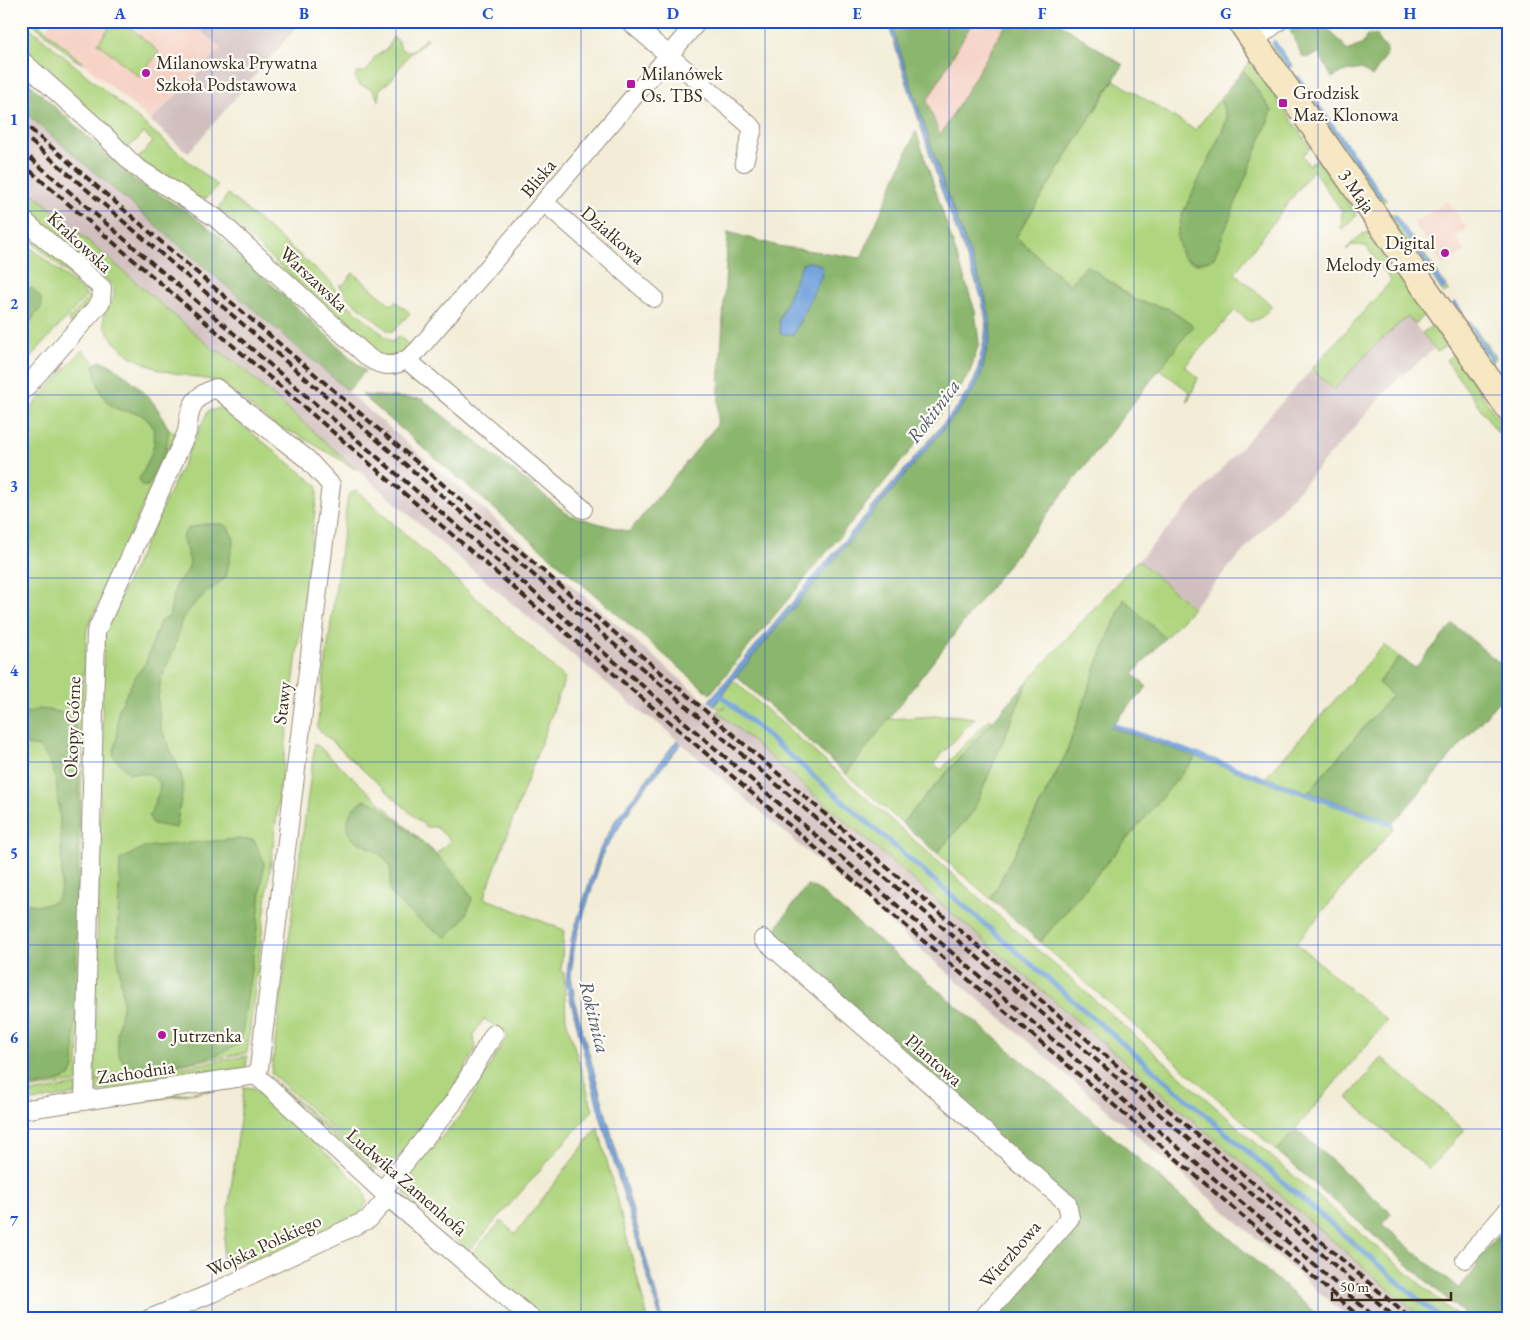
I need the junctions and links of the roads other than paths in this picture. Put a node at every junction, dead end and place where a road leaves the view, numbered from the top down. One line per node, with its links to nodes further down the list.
1 (629, 21): 5 (street)
2 (698, 21): 5 (street, Bliska)
3 (1279, 21): 4 (street)
4 (1247, 31): 14 (street, 3 Maja)
5 (669, 55): 7 (street); 8 (street, Bliska)
6 (21, 60): 11 (street, Warszawska)
7 (744, 162)
8 (545, 203): 10 (street, Działkowa); 11 (street, Bliska)
9 (21, 218): 13 (street, Krakowska)
10 (654, 298)
11 (407, 360): 15 (street)
12 (216, 388): 18 (street, Stawy); 19 (street, Okopy Górne)
13 (21, 393)
14 (1509, 409)
15 (583, 509)
16 (763, 939): 23 (street, Plantowa)
17 (494, 1034): 21 (street, Wojska Polskiego)
18 (256, 1075): 19 (street, Zachodnia); 21 (street, Ludwika Zamenhofa)
19 (84, 1101): 20 (street, Zachodnia)
20 (21, 1110)
21 (386, 1193): 25 (street, Ludwika Zamenhofa); 26 (street, Wojska Polskiego)
22 (1509, 1209): 24 (street)
23 (1070, 1218): 28 (street, Wierzbowa)
24 (1465, 1259)
25 (519, 1312): 27 (street, Ludwika Zamenhofa)
26 (149, 1319)
27 (532, 1319)
28 (982, 1319)

